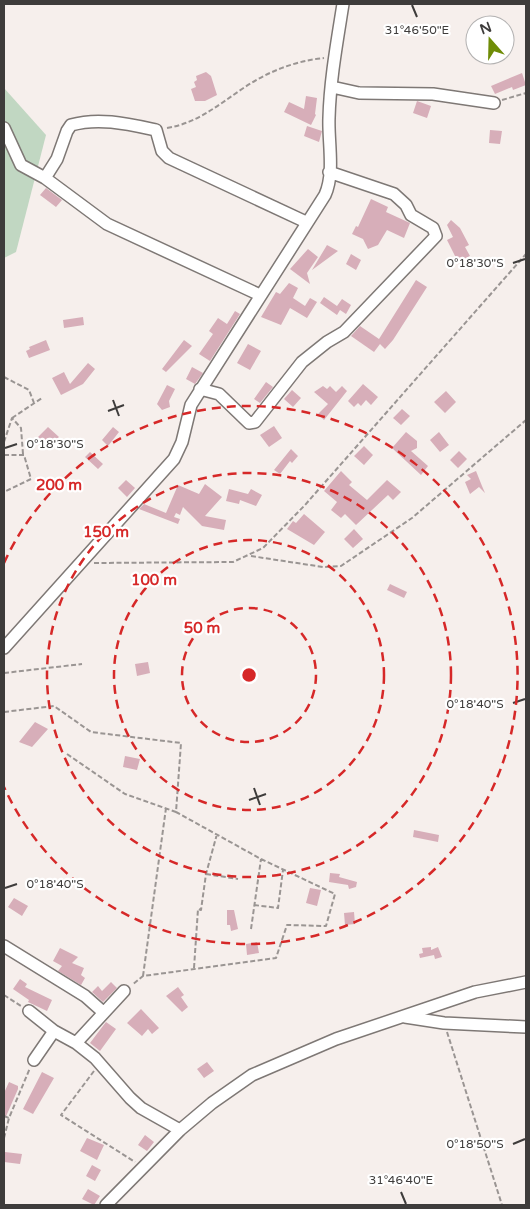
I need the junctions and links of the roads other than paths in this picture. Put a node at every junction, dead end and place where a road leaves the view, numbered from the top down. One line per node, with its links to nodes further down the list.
1 (343, 4): 2 (street)
2 (332, 87): 3 (street); 5 (street)
3 (494, 103)
4 (4, 128): 6 (street)
5 (329, 172): 7 (street); 9 (street)
6 (45, 178): 7 (street); 8 (street)
7 (306, 222): 8 (street)
8 (260, 295): 9 (street)
9 (200, 389): 10 (street)
10 (4, 648)
11 (4, 946): 15 (street)
12 (526, 982): 16 (street)
13 (124, 992): 15 (street)
14 (29, 1011): 18 (street)
15 (103, 1012): 19 (street)
16 (403, 1016): 17 (street); 21 (street)
17 (526, 1026)
18 (54, 1031): 19 (street); 20 (street)
19 (76, 1043): 21 (street)
20 (34, 1060)
21 (180, 1130): 22 (street)
22 (106, 1205)

